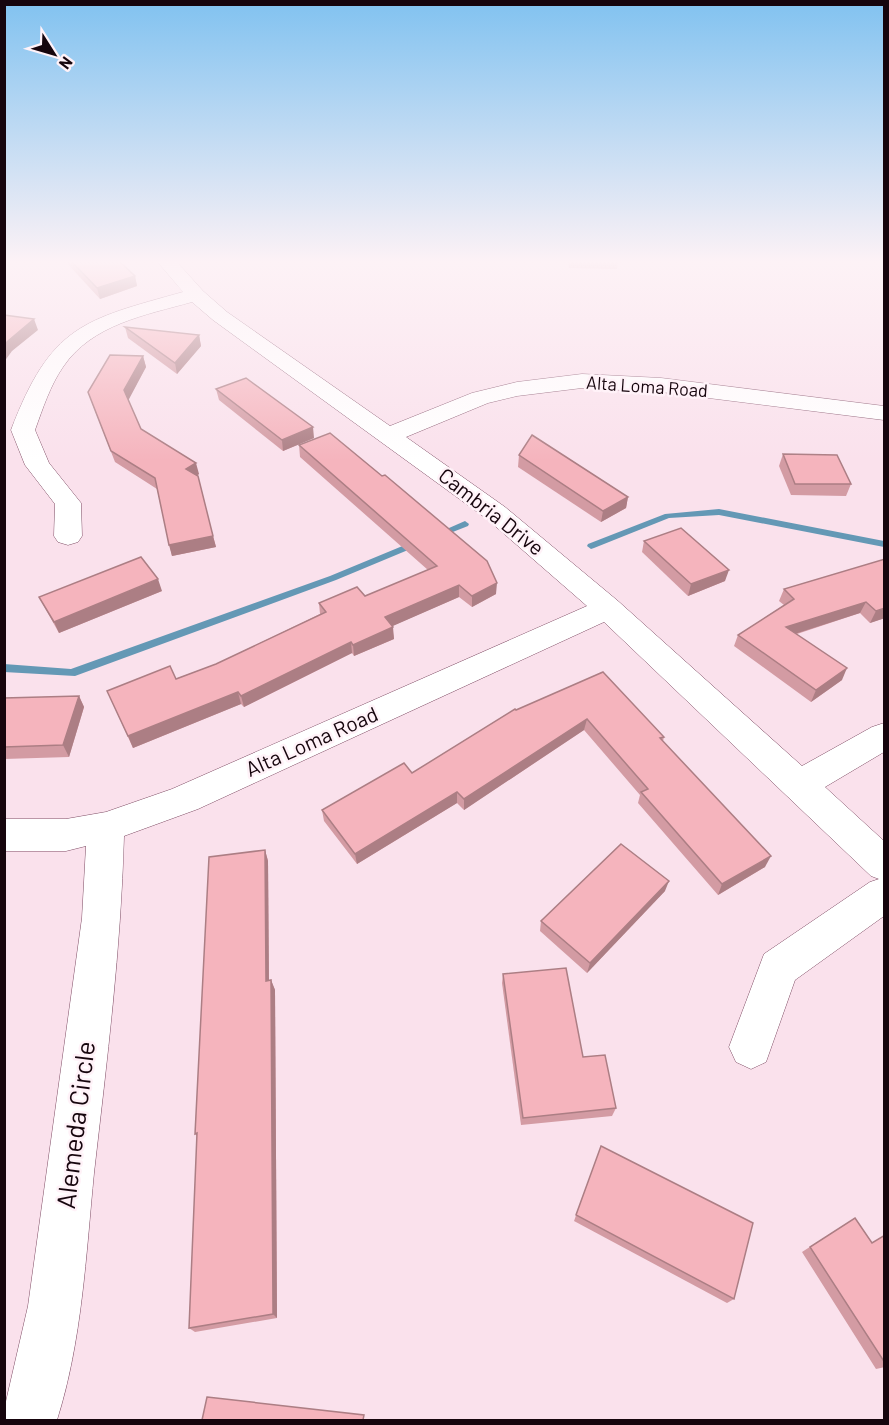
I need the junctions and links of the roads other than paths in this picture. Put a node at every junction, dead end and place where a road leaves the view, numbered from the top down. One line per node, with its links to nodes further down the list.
1 (98, 328): 4 (street)
2 (236, 328): 5 (street, Cambria Drive)
3 (885, 414): 5 (street, Alta Loma Road)
4 (14, 433): 6 (street)
5 (388, 436): 7 (street, Cambria Drive)
6 (68, 536)
7 (608, 608): 9 (street, Cambria Drive); 10 (street, Alta Loma Road)
8 (885, 736): 9 (street)
9 (800, 785): 12 (street, Cambria Drive)
10 (106, 827): 11 (street, Alta Loma Road); 15 (street, Alemeda Circle)
11 (4, 835)
12 (885, 864)
13 (885, 894): 14 (street)
14 (751, 1047)
15 (29, 1420)

